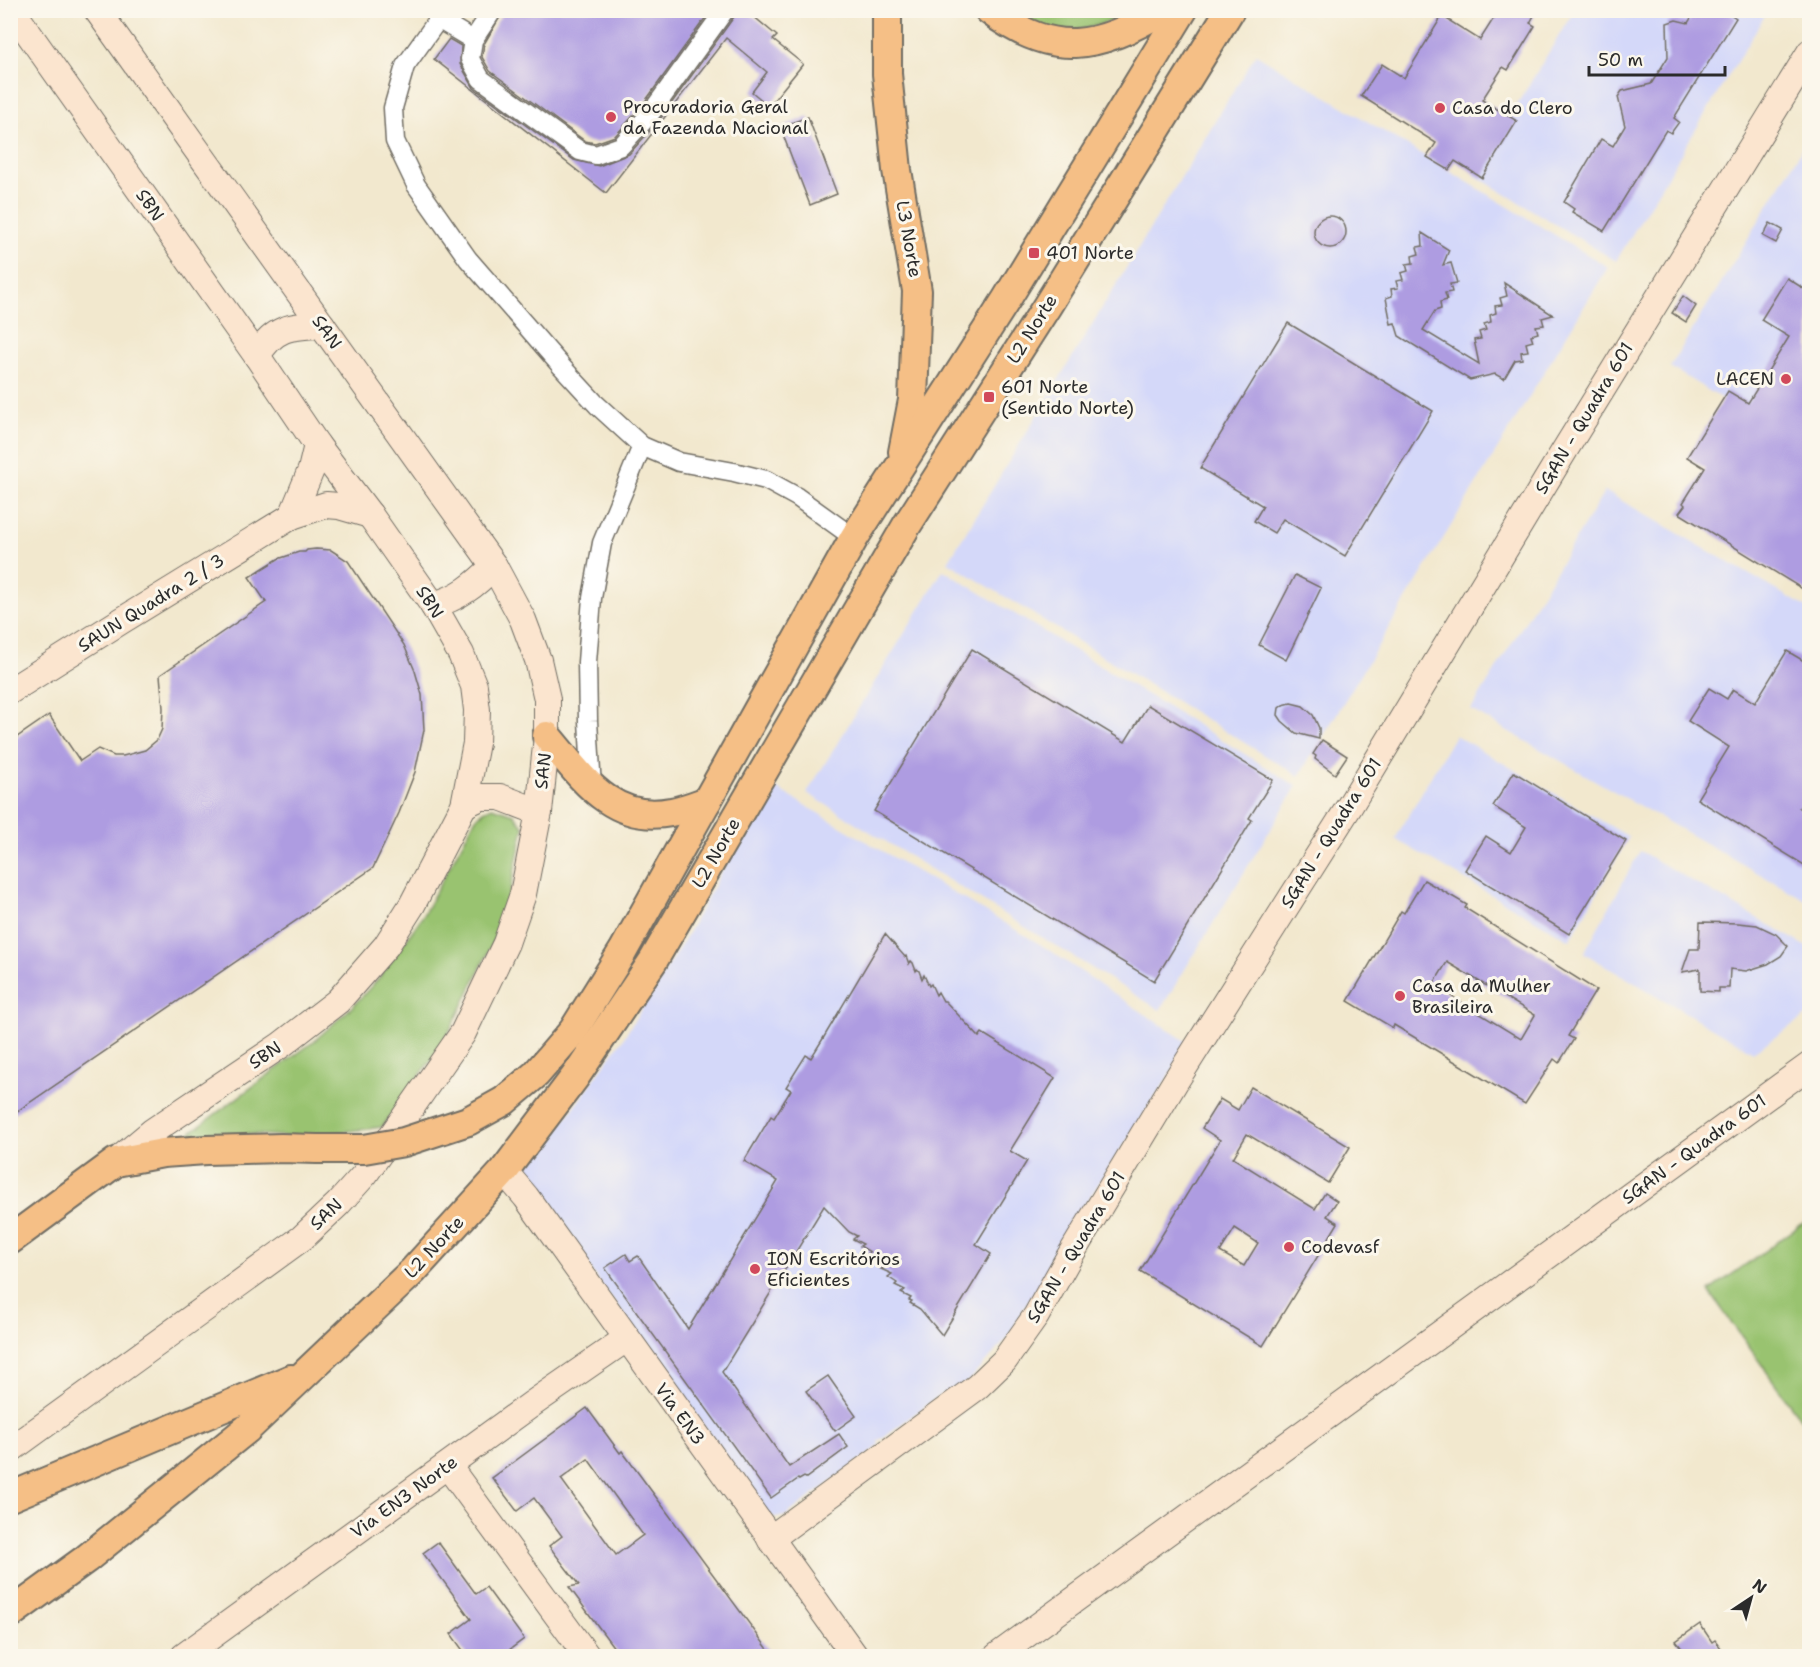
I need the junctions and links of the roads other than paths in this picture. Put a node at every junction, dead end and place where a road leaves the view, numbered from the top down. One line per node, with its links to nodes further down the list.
1 (97, 10): 15 (street, SAN)
2 (494, 10): 12 (street)
3 (724, 10): 12 (street)
4 (887, 10): 19 (main road, L3 Norte)
5 (989, 10): 6 (main road)
6 (1163, 10)
7 (1183, 10): 19 (main road, L2 Norte)
8 (1230, 10): 14 (main road, L2 Norte)
9 (1238, 10): 14 (main road)
10 (19, 12): 16 (street, SBN)
11 (442, 15): 12 (street); 18 (street)
12 (473, 40)
13 (1809, 52): 40 (street, SGAN - Quadra 601)
14 (1203, 56): 33 (main road, L2 Norte)
15 (322, 325): 16 (street); 23 (street, SAN)
16 (257, 356): 17 (street, SBN)
17 (317, 445): 20 (street, SBN); 21 (street)
18 (642, 446): 22 (street); 27 (street)
19 (900, 467): 22 (main road, L2 Norte)
20 (370, 515): 21 (street, SAUN Quadra 2 / 3); 24 (street, SBN)
21 (292, 516): 25 (street, SAUN Quadra 2 / 3)
22 (854, 538): 28 (main road, L2 Norte)
23 (494, 566): 24 (street); 26 (street, SAN)
24 (433, 605): 29 (street, SBN)
25 (10, 691)
26 (547, 736): 27 (main road); 30 (street, SAN)
27 (592, 790): 28 (main road)
28 (708, 801): 32 (main road, L2 Norte, bridge)
29 (464, 805): 30 (street); 32 (street, SBN)
30 (539, 812): 37 (street, SAN)
31 (1809, 1065): 45 (street, SGAN - Quadra 601)
32 (116, 1162): 34 (main road, L2 Norte)
33 (504, 1171): 35 (street, Via EN3); 36 (main road, L2 Norte)
34 (10, 1240)
35 (626, 1339): 38 (street, Via EN3 Norte); 40 (street, Via EN3)
36 (305, 1373): 39 (main road, L2 Norte); 41 (main road)
37 (10, 1450)
38 (448, 1466): 42 (street, Via EN3 Norte); 43 (street)
39 (10, 1497)
40 (770, 1539): 44 (street, Via EN3)
41 (10, 1614)
42 (184, 1656)
43 (587, 1656)
44 (855, 1656)
45 (997, 1656)

